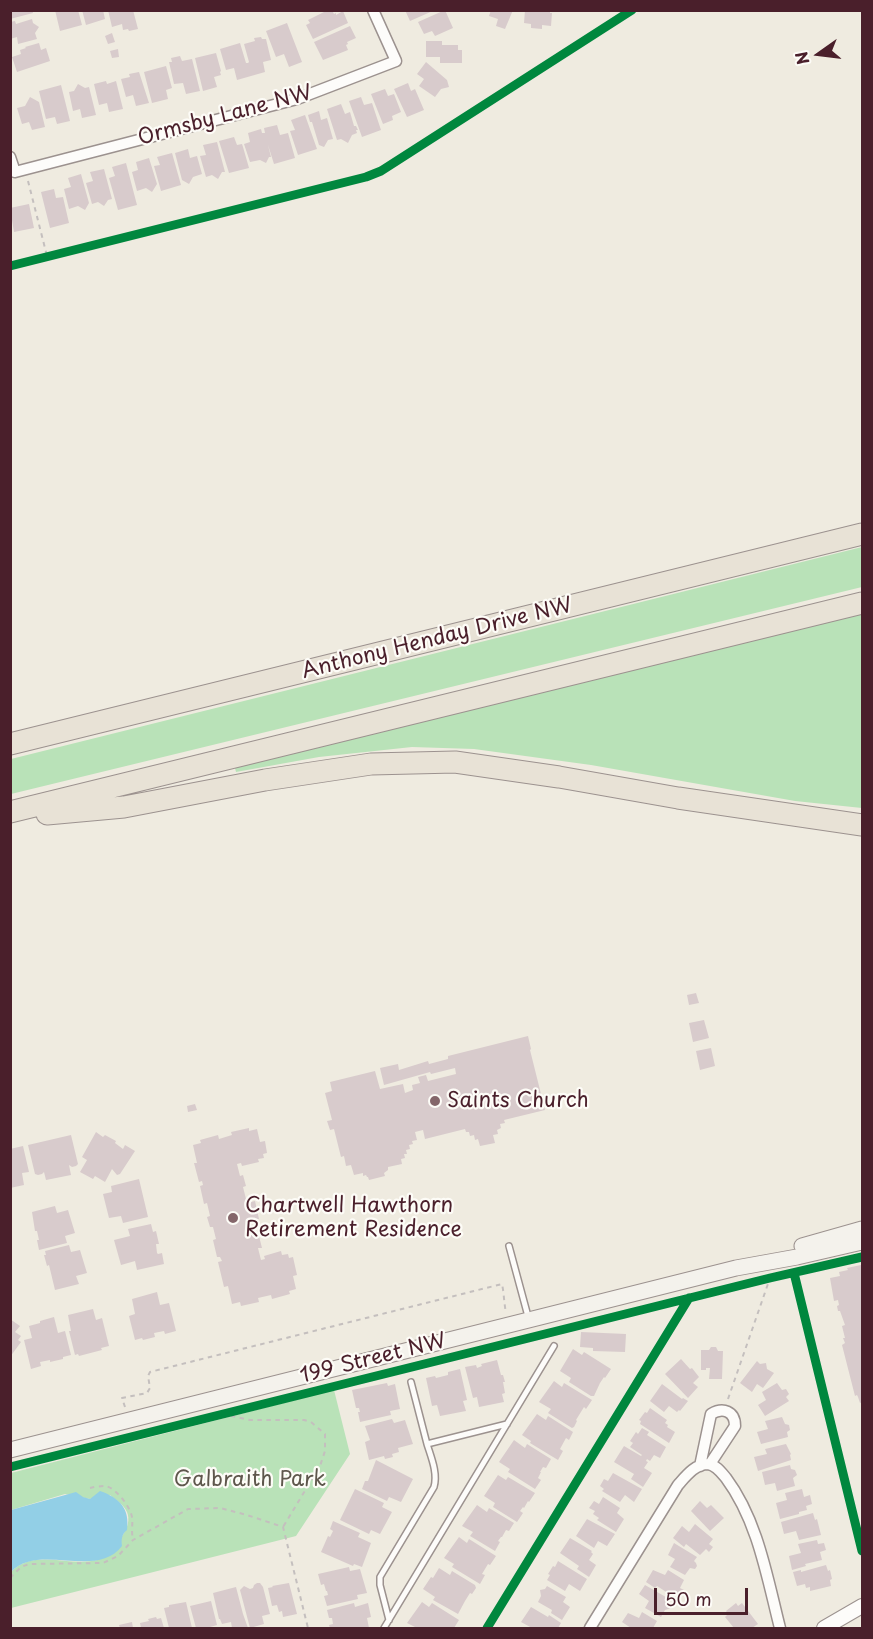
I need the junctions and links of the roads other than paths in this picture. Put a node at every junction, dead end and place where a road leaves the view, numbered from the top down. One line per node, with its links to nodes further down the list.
1 (373, 10): 2 (street, Ormsby Lane NW)
2 (10, 157)
3 (862, 534): 5 (highway, Anthony Henday Drive NW)
4 (862, 603): 6 (highway)
5 (10, 744)
6 (10, 812)
7 (10, 818): 8 (highway)
8 (862, 825)
9 (862, 1229): 12 (main road, 199 Street NW)
10 (862, 1242): 12 (main road, 199 Street NW)
11 (509, 1246): 13 (lane)
12 (736, 1268): 13 (main road, 199 Street NW)
13 (529, 1320): 18 (main road, 199 Street NW)
14 (554, 1346): 16 (lane)
15 (411, 1382): 17 (lane)
16 (507, 1424): 17 (lane); 21 (lane)
17 (427, 1444): 21 (lane)
18 (10, 1450)
19 (705, 1465): 19 (street); 23 (street); 24 (street)
20 (862, 1606): 25 (street)
21 (389, 1620): 22 (lane)
22 (384, 1629)
23 (590, 1629)
24 (780, 1629)
25 (824, 1629)

